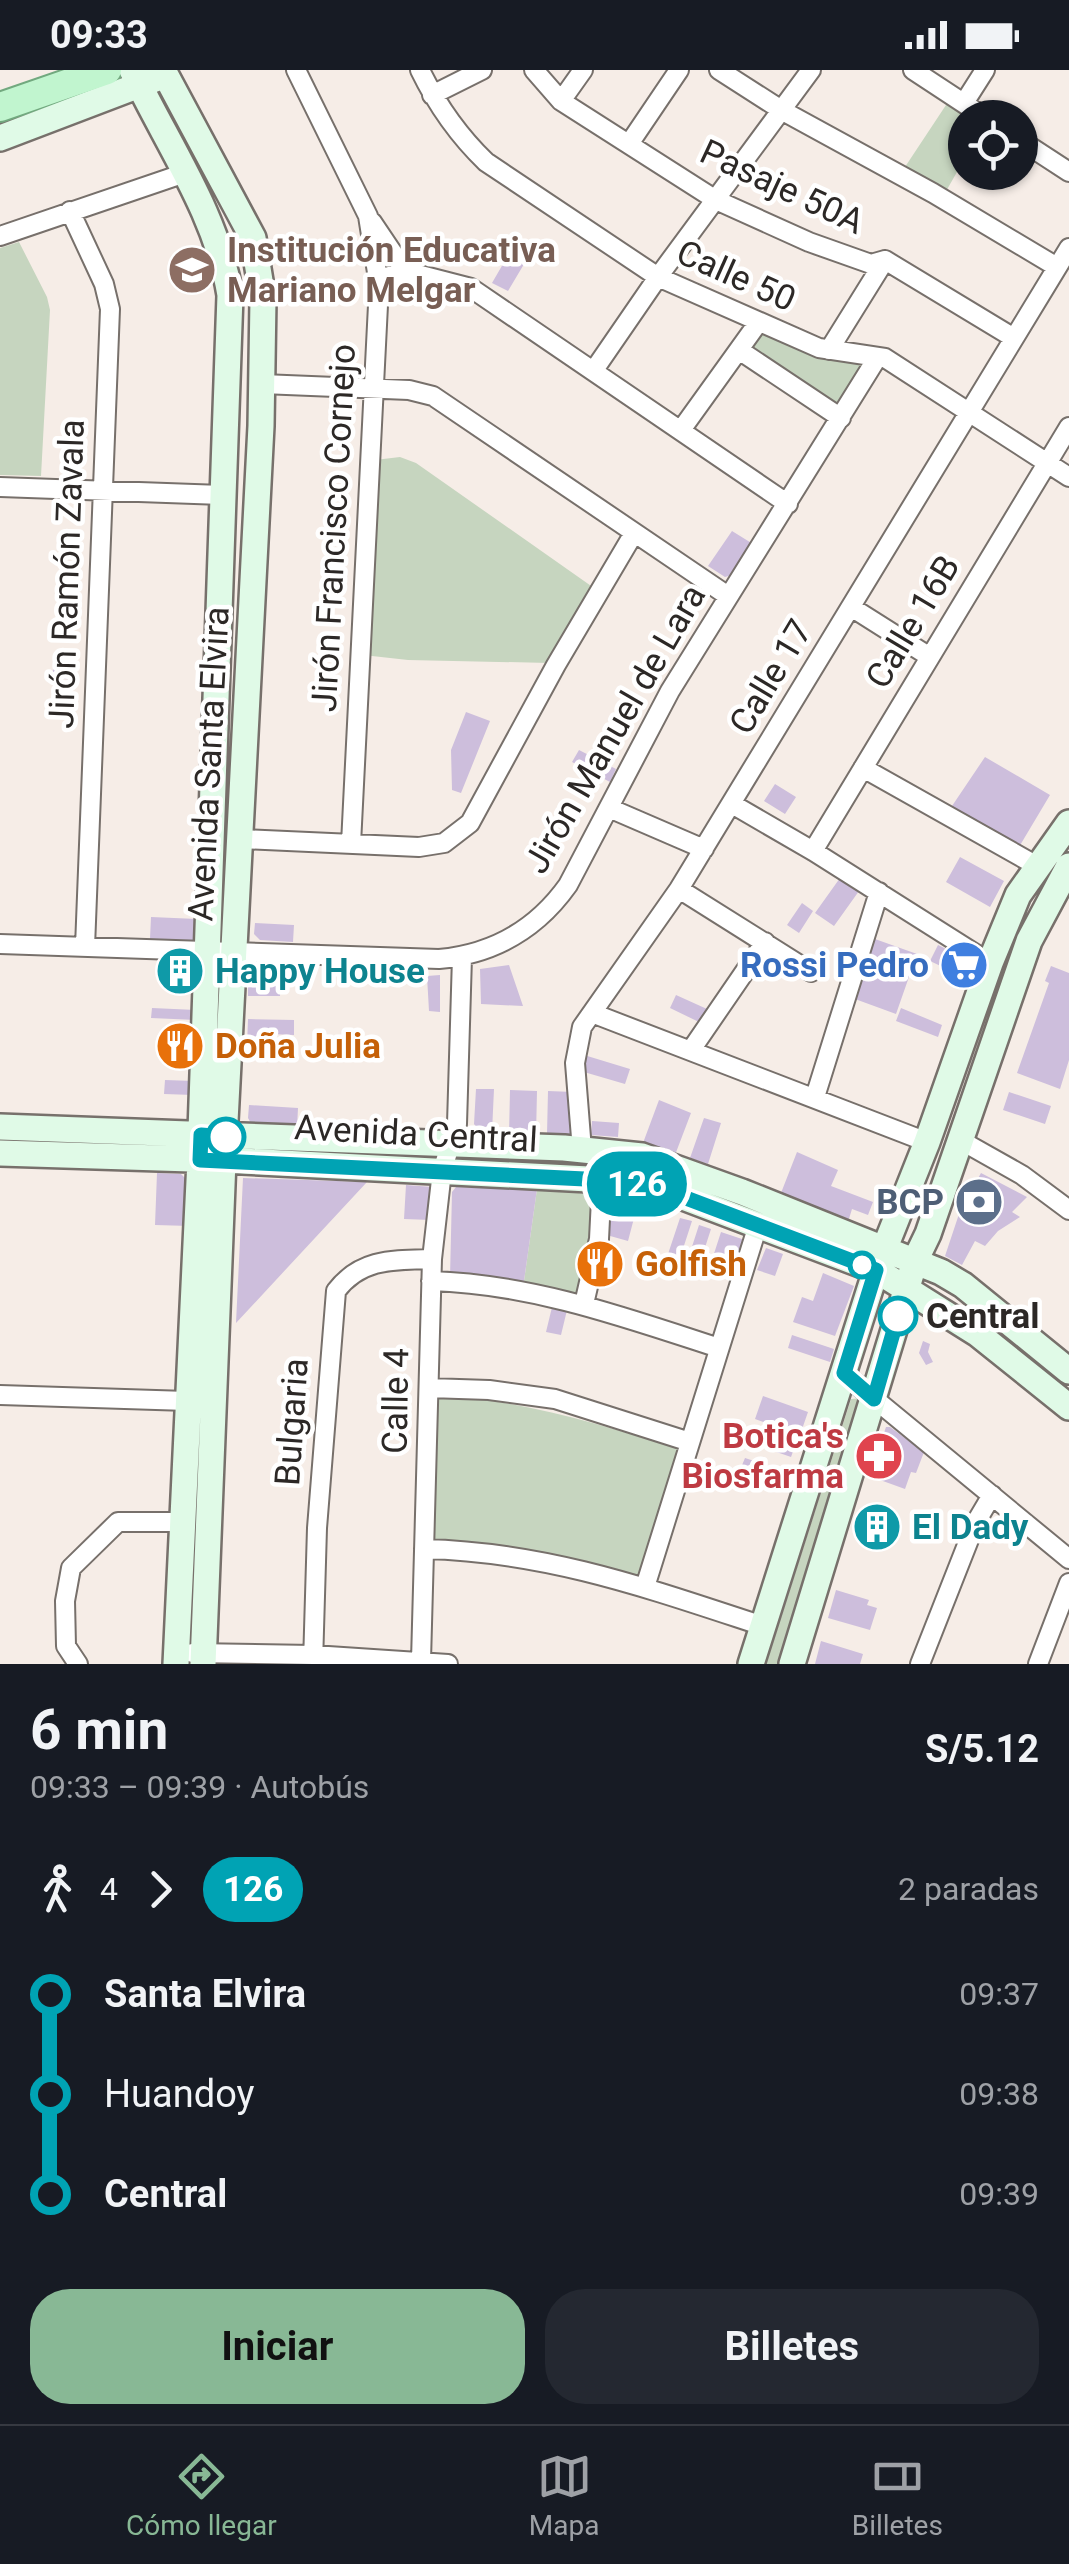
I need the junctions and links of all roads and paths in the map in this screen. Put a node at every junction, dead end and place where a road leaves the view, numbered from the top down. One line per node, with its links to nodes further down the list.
1 (107, 70): 13 (main road)
2 (296, 70): 28 (street, Jirón Francisco Cornejo)
3 (420, 70): 15 (street, Calle 50)
4 (482, 70): 15 (street)
5 (534, 70): 18 (street, Pasaje 50A)
6 (583, 70): 18 (street)
7 (680, 70): 22 (street)
8 (719, 70): 20 (street)
9 (811, 70): 20 (street)
10 (914, 70): 16 (street)
11 (985, 70): 17 (street)
12 (167, 71): 14 (main road); 42 (main road, Avenida Santa Elvira)
13 (77, 76): 19 (main road)
14 (136, 78): 21 (main road); 25 (main road, Avenida Santa Elvira)
15 (432, 94): 34 (street, Calle 50)
16 (959, 100)
17 (966, 100)
18 (561, 101): 22 (street, Pasaje 50A)
19 (0, 106)
20 (782, 111): 26 (street); 32 (street)
21 (0, 138)
22 (628, 144): 26 (street, Pasaje 50A)
23 (1038, 152): 24 (street)
24 (1069, 172)
25 (185, 173): 27 (street); 52 (main road, Avenida Santa Elvira)
26 (716, 200): 31 (street, Pasaje 50A); 34 (street)
27 (70, 212): 29 (street); 51 (street, Jirón Ramón Zavala)
28 (368, 216): 33 (street, Jirón Francisco Cornejo); 35 (street, Jirón Francisco Cornejo)
29 (0, 236)
30 (1069, 248): 32 (street, Calle 17)
31 (885, 260): 37 (street, Pasaje 50A); 39 (street)
32 (1057, 267): 37 (street, Calle 17)
33 (406, 271): 35 (street); 41 (street)
34 (658, 278): 36 (street, Calle 50); 41 (street)
35 (378, 285): 43 (street, Jirón Francisco Cornejo)
36 (758, 323): 38 (street); 39 (street, Calle 50)
37 (1014, 338): 44 (street, Calle 17)
38 (739, 350): 45 (street); 47 (street)
39 (829, 350): 40 (street, Calle 50)
40 (877, 358): 44 (street, Calle 50); 45 (street, Jirón Manuel de Lara)
41 (594, 370): 47 (street)
42 (262, 384): 43 (street); 62 (main road, Avenida Santa Elvira)
43 (374, 388): 54 (street); 63 (street, Jirón Francisco Cornejo)
44 (970, 410): 48 (street, Calle 50); 56 (street, Calle 17)
45 (841, 418): 53 (street, Jirón Manuel de Lara)
46 (1069, 427): 48 (street, Calle 16B)
47 (681, 430): 53 (street)
48 (1047, 462): 49 (street, Calle 50); 57 (street, Calle 16B)
49 (1069, 477)
50 (0, 487): 51 (street)
51 (103, 491): 52 (street); 72 (street, Jirón Ramón Zavala)
52 (222, 495): 73 (main road, Avenida Santa Elvira)
53 (788, 504): 55 (street, Jirón Manuel de Lara)
54 (634, 533): 55 (street); 63 (street)
55 (728, 596): 60 (street, Jirón Manuel de Lara)
56 (851, 607): 57 (street); 59 (street, Calle 17)
57 (930, 656): 58 (street, Calle 16B)
58 (863, 768): 65 (street, Calle 16B); 67 (street)
59 (732, 804): 64 (street, Calle 17); 65 (street)
60 (609, 808): 64 (street); 75 (street, Jirón Manuel de Lara)
61 (1069, 823): 67 (main road)
62 (241, 839): 63 (street); 74 (main road, Avenida Santa Elvira)
63 (351, 844)
64 (704, 850): 68 (street, Calle 17)
65 (813, 850): 69 (street)
66 (1069, 866): 82 (main road)
67 (1039, 867): 76 (main road)
68 (679, 889): 70 (street); 78 (street, Calle 17)
69 (878, 892): 76 (street); 80 (street)
70 (765, 942): 77 (street); 79 (street)
71 (0, 944): 72 (street, Jirón Manuel de Lara)
72 (84, 947): 73 (street, Jirón Manuel de Lara)
73 (207, 951): 74 (street, Jirón Manuel de Lara); 85 (main road, Avenida Santa Elvira)
74 (235, 952): 75 (street, Jirón Manuel de Lara); 85 (main road, Avenida Santa Elvira)
75 (462, 957): 84 (street, Calle 4)
76 (990, 963): 83 (main road)
77 (811, 972)
78 (592, 1013): 79 (street); 86 (street, Calle 17)
79 (690, 1050): 80 (street)
80 (815, 1097): 83 (street)
81 (0, 1127): 85 (main road, Avenida Central)
82 (960, 1140): 90 (street); 94 (main road)
83 (926, 1142): 93 (main road)
84 (451, 1144): 85 (main road, Avenida Central); 86 (main road, Avenida Central); 88 (street, Calle 4)
85 (213, 1148): 87 (main road, Avenida Central); 88 (main road, Avenida Central); 104 (main road, Avenida Santa Elvira); 115 (main road, Avenida Santa Elvira)
86 (582, 1150): 93 (main road, Avenida Central)
87 (0, 1153)
88 (442, 1171): 89 (main road, Avenida Central); 92 (street, Calle 4)
89 (602, 1179): 91 (main road, Avenida Central); 97 (street)
90 (1069, 1210)
91 (758, 1225): 93 (main road, Avenida Central); 98 (street)
92 (432, 1259): 95 (street, Calle 4); 116 (street, Bulgaria)
93 (880, 1260): 94 (main road, Avenida Central); 96 (main road, Avenida Central); 100 (main road)
94 (915, 1261): 96 (main road); 99 (main road, Avenida Central)
95 (431, 1281): 97 (street); 101 (street, Calle 4)
96 (907, 1287): 103 (main road); 105 (main road, Avenida Central)
97 (584, 1304): 98 (street)
98 (719, 1348): 106 (street)
99 (1069, 1372)
100 (844, 1373): 103 (street); 113 (main road)
101 (429, 1388): 106 (street); 109 (street, Calle 4)
102 (0, 1395): 104 (street)
103 (874, 1399): 107 (street); 121 (main road)
104 (187, 1401): 108 (main road, Avenida Santa Elvira)
105 (1069, 1408)
106 (690, 1442): 112 (street)
107 (992, 1495): 110 (street); 122 (street)
108 (182, 1522): 114 (main road, Avenida Santa Elvira); 118 (street)
109 (424, 1549): 112 (street); 117 (street, Calle 4)
110 (1069, 1558)
111 (1069, 1584): 123 (street)
112 (645, 1587): 113 (street)
113 (763, 1626): 120 (main road)
114 (176, 1658): 115 (street)
115 (204, 1658): 116 (street)
116 (313, 1660): 117 (street)
117 (421, 1661): 119 (street)
118 (78, 1664)
119 (448, 1664)
120 (751, 1664)
121 (792, 1664)
122 (920, 1664)
123 (1038, 1664)

